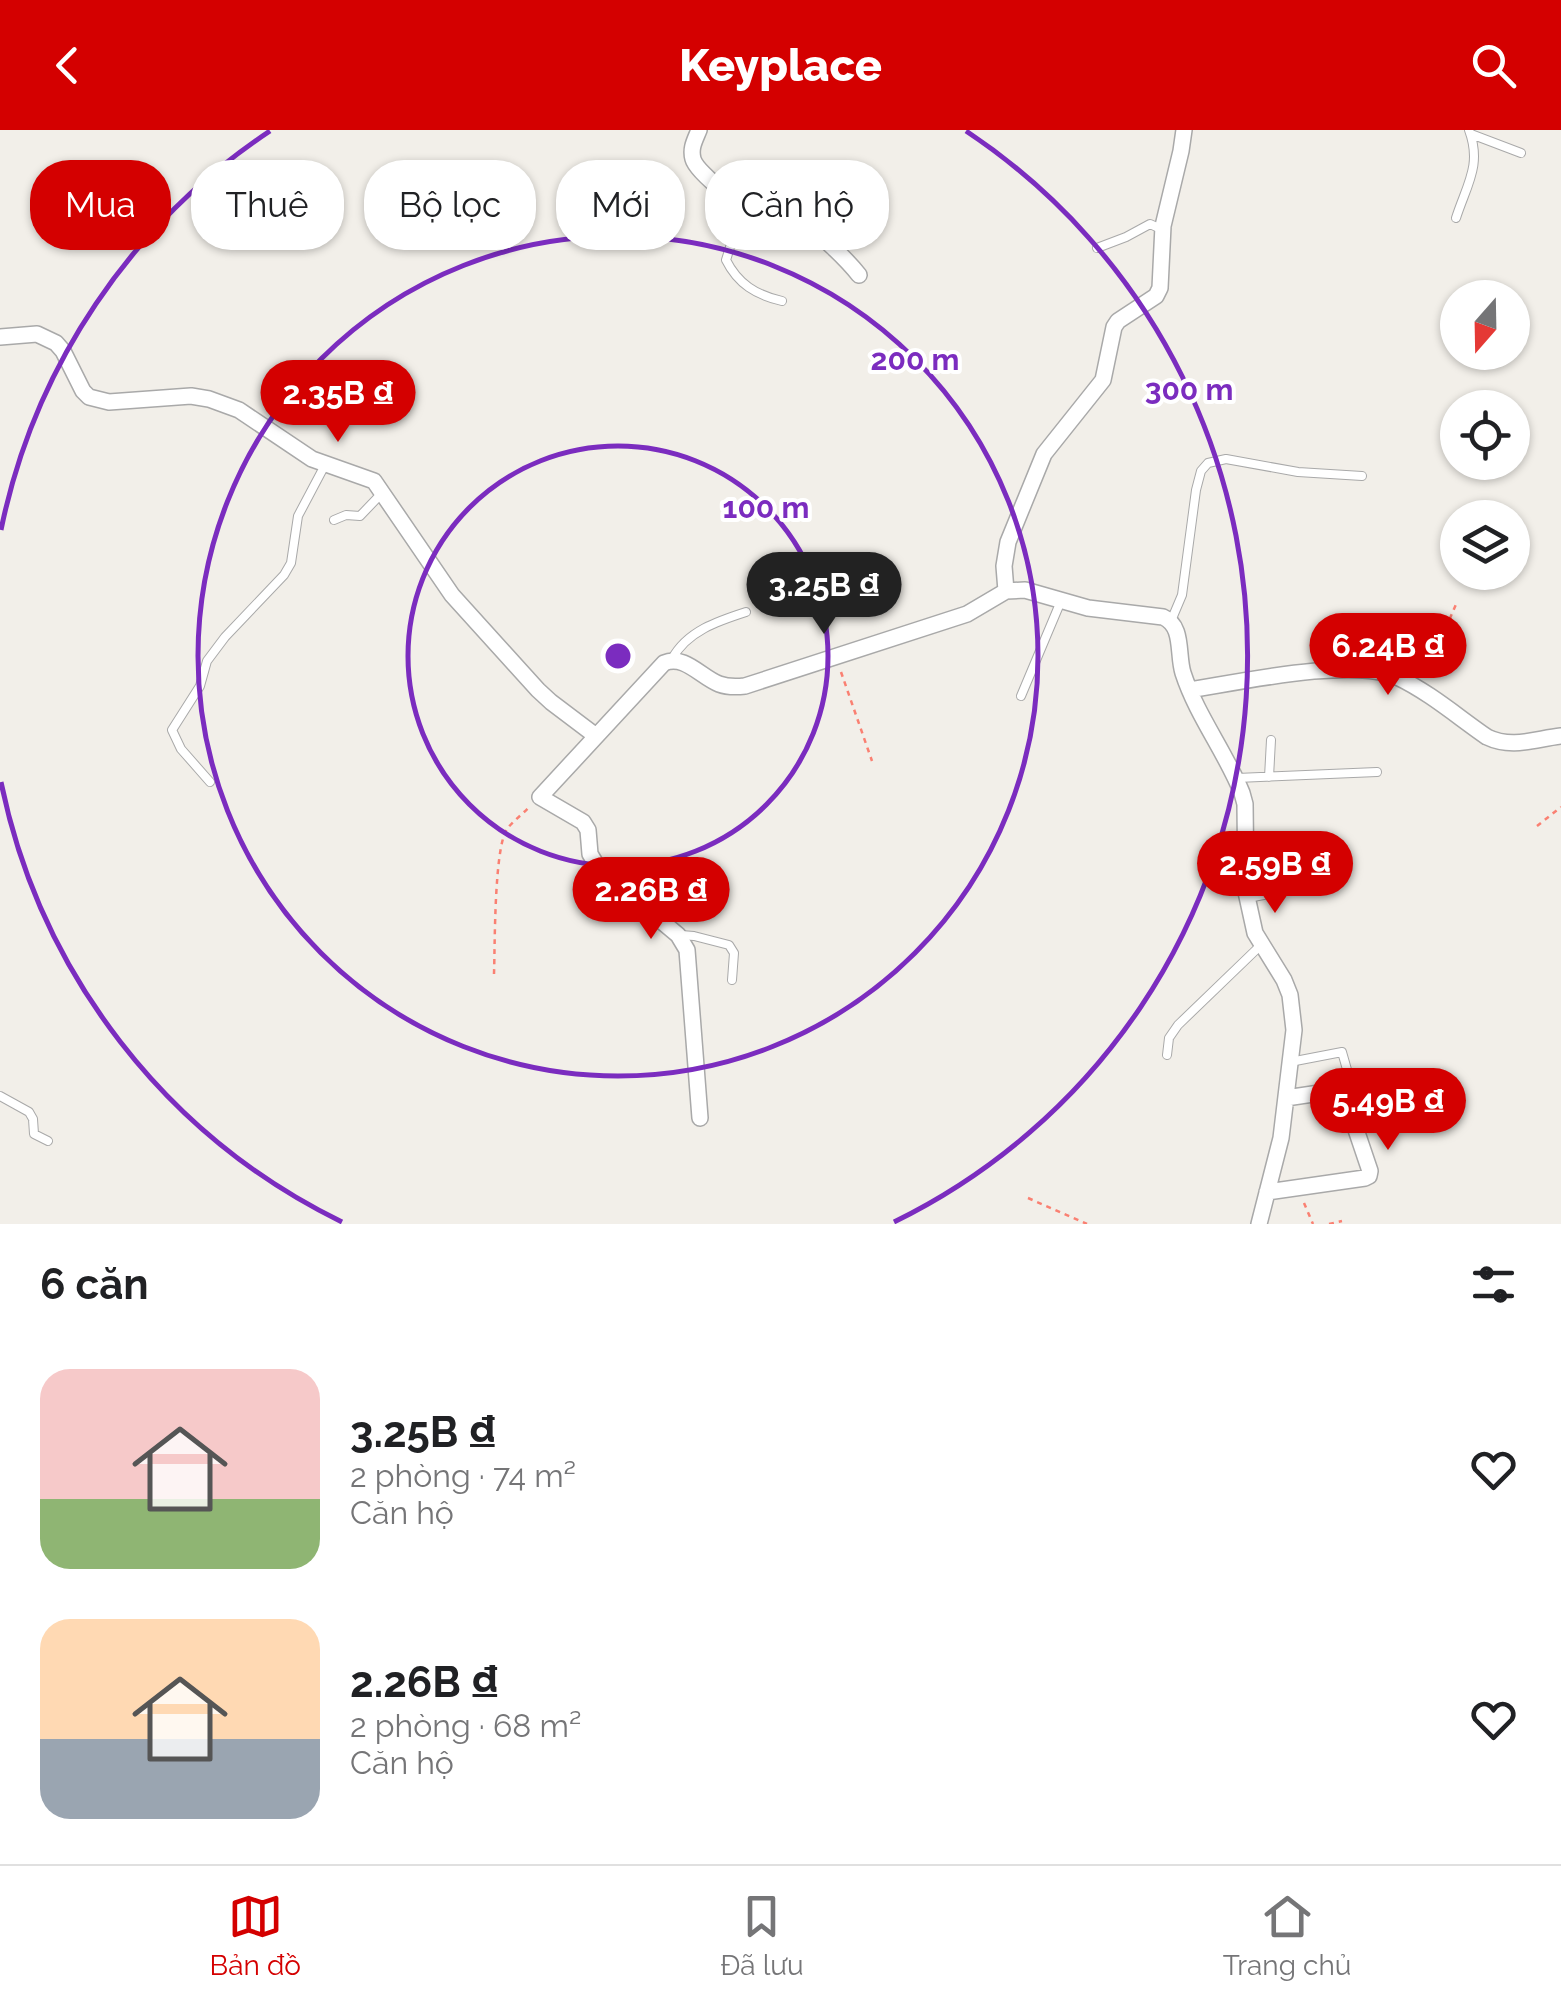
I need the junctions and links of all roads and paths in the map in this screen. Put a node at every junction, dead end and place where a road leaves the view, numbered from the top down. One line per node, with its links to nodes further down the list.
1 (699, 130): 5 (street)
2 (1184, 130): 7 (street)
3 (1470, 132): 4 (lane); 6 (lane)
4 (1521, 154)
5 (705, 173)
6 (1456, 218)
7 (1162, 230): 8 (lane); 18 (street)
8 (1097, 248)
9 (729, 250): 12 (lane)
10 (832, 250): 11 (street)
11 (858, 276)
12 (782, 302)
13 (0, 336): 14 (street)
14 (325, 464): 16 (street); 35 (lane)
15 (1362, 476): 22 (lane)
16 (383, 492): 17 (lane); 28 (street)
17 (334, 520)
18 (1006, 591): 19 (street); 23 (street)
19 (1061, 601): 22 (street); 27 (lane)
20 (1457, 602): 25 (path)
21 (746, 612): 24 (lane)
22 (1171, 620): 26 (street)
23 (836, 656): 24 (street); 31 (path)
24 (672, 660): 28 (street)
25 (1412, 685): 26 (street); 29 (street)
26 (1190, 690): 34 (street)
27 (1020, 696)
28 (596, 736): 36 (street)
29 (1561, 736)
30 (1271, 740): 33 (lane)
31 (872, 761)
32 (1377, 772): 33 (lane)
33 (1270, 776): 34 (lane)
34 (1236, 778): 40 (street)
35 (210, 782)
36 (540, 797): 41 (street); 43 (path)
37 (1561, 807): 38 (path)
38 (1537, 826)
39 (1316, 881): 40 (lane)
40 (1247, 898): 42 (street)
41 (678, 935): 44 (lane); 50 (street)
42 (1261, 945): 45 (lane); 46 (street)
43 (494, 974)
44 (732, 980)
45 (1167, 1055)
46 (1290, 1062): 47 (lane); 49 (street)
47 (1350, 1080)
48 (0, 1096): 51 (lane)
49 (1286, 1098): 52 (street); 53 (street)
50 (700, 1118)
51 (48, 1142)
52 (1298, 1188): 53 (street); 58 (path)
53 (1267, 1192): 57 (street)
54 (1028, 1198): 56 (path)
55 (1342, 1220): 59 (path)
56 (1087, 1224)
57 (1259, 1224)
58 (1313, 1224)
59 (1330, 1224)

